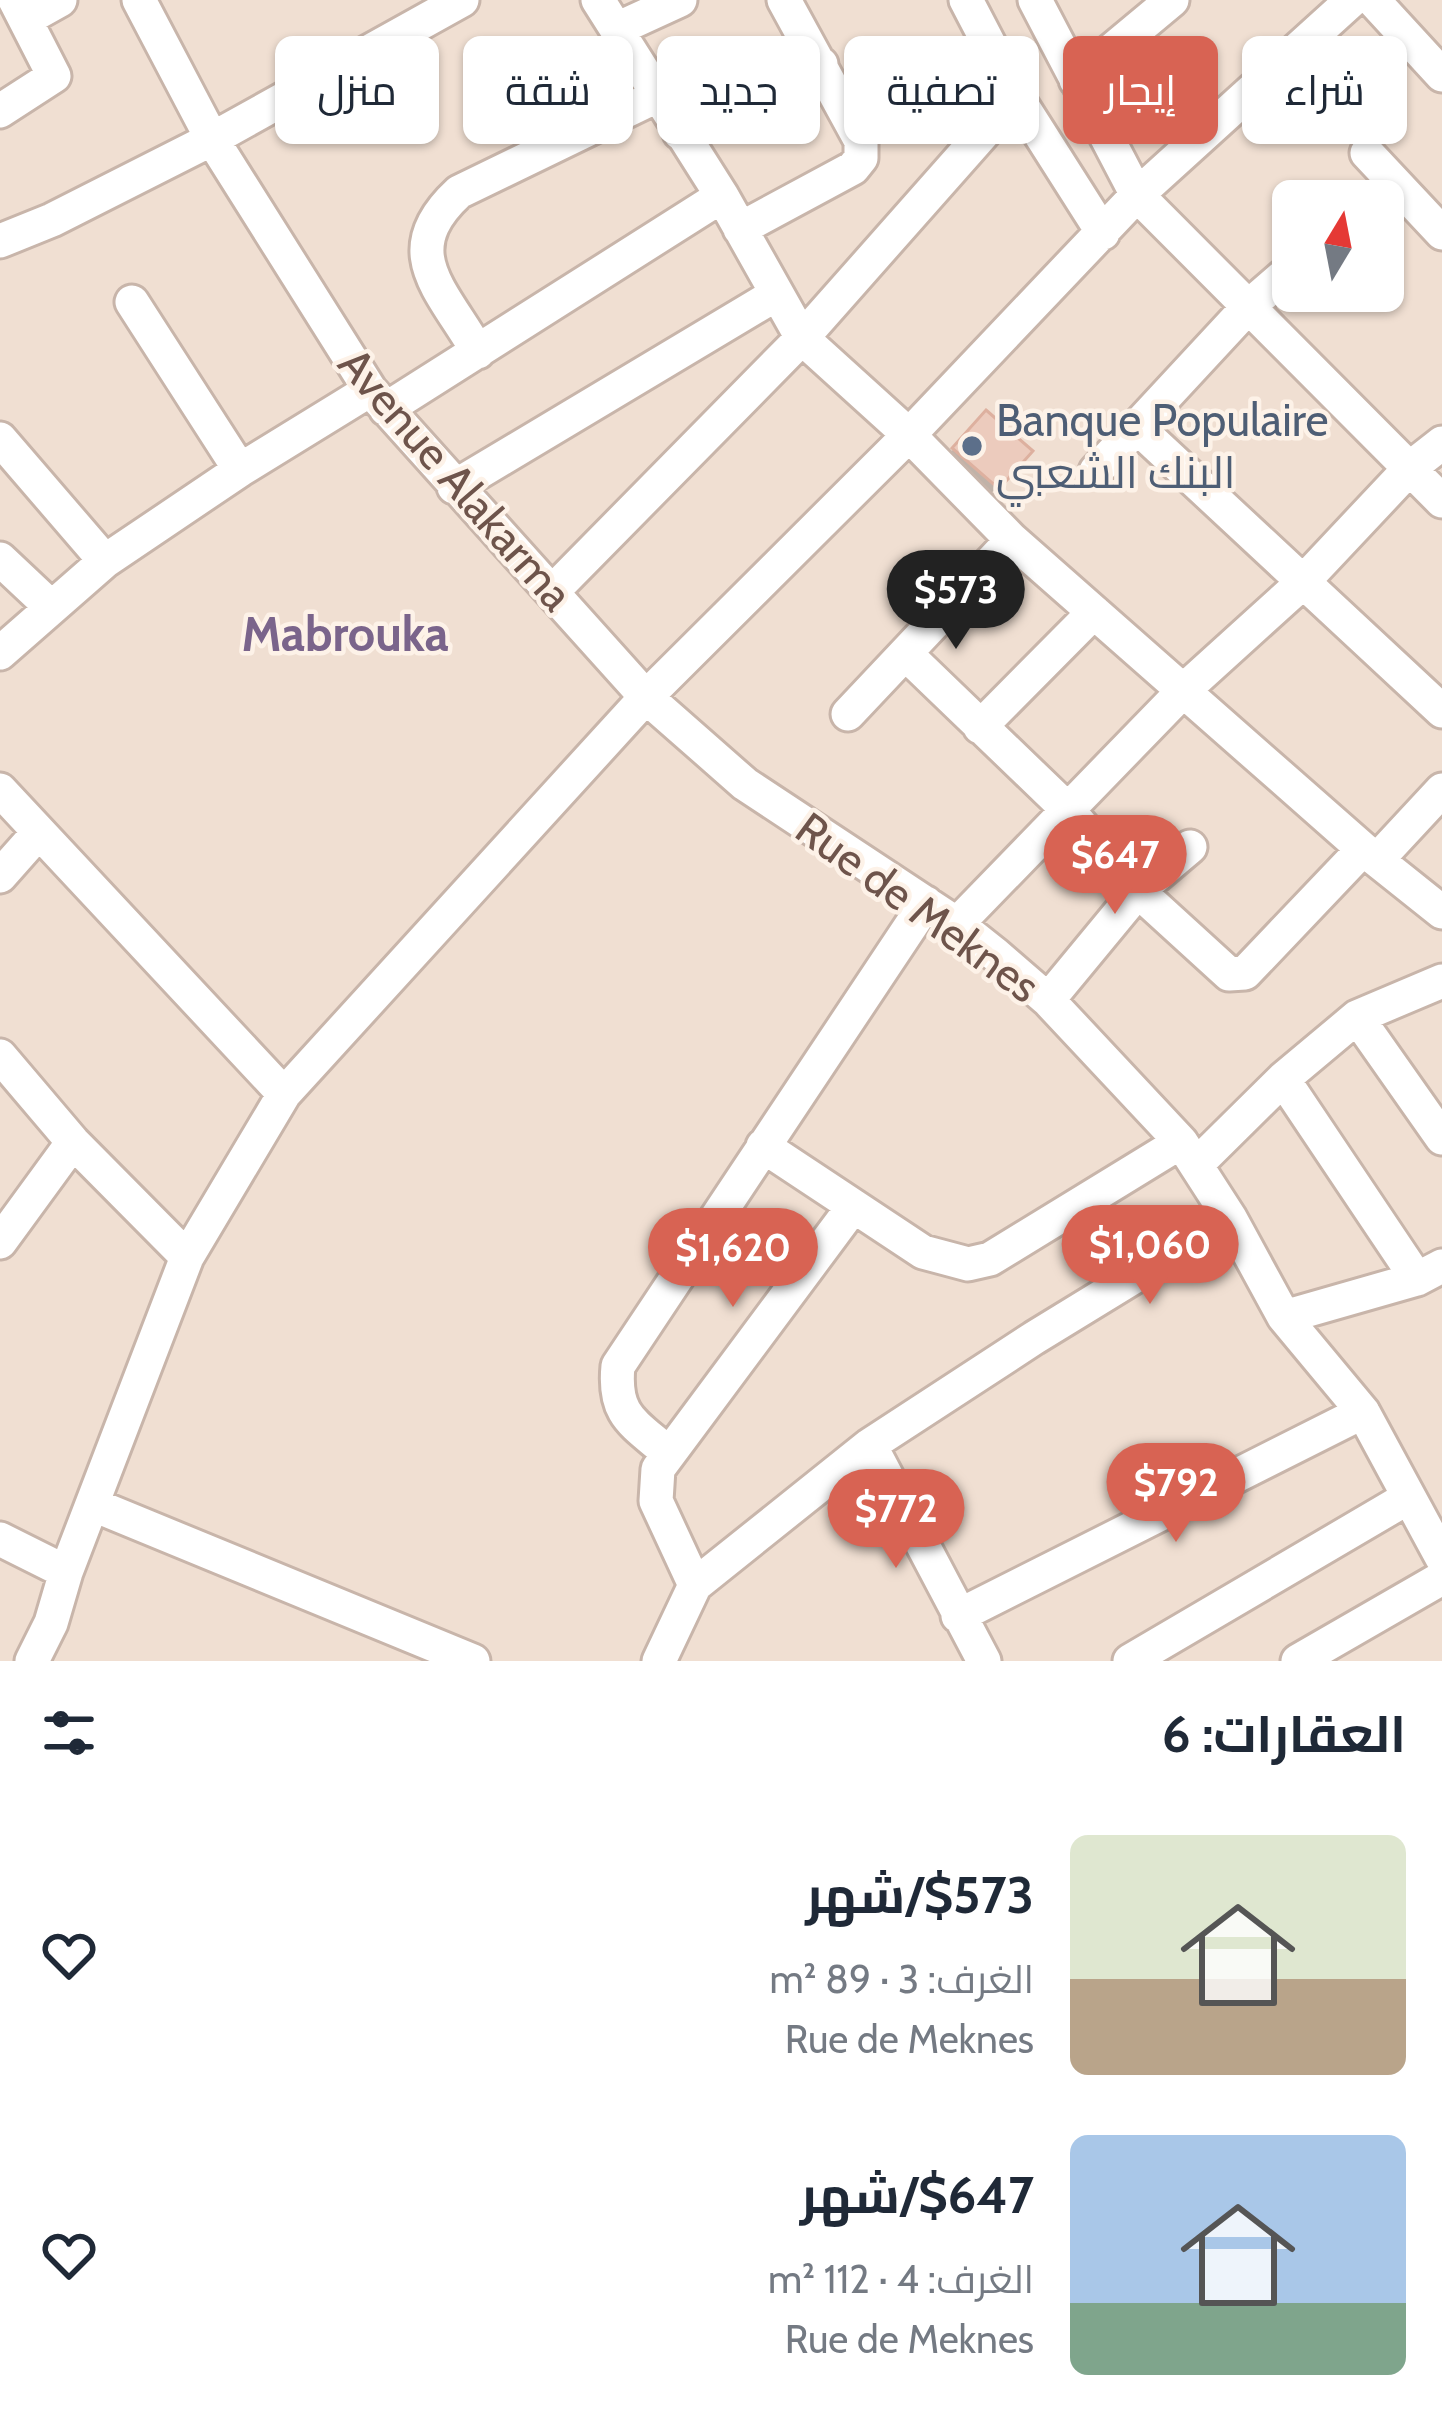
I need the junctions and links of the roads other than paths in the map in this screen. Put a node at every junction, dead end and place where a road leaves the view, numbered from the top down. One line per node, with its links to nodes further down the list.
1 (60, 0): 12 (street)
2 (139, 0): 23 (street, Avenue Alakarma)
3 (462, 0): 23 (street)
4 (598, 0): 13 (street)
5 (680, 0): 13 (street)
6 (784, 0): 14 (street)
7 (966, 0): 15 (street)
8 (1035, 0): 17 (street)
9 (1172, 0): 16 (street)
10 (1352, 0): 29 (street)
11 (1373, 0): 19 (street)
12 (21, 10): 21 (street)
13 (619, 28): 20 (street)
14 (804, 36)
15 (985, 36)
16 (1129, 36)
17 (1063, 55)
18 (820, 64): 32 (street)
19 (1442, 75)
20 (657, 96): 41 (street)
21 (0, 111)
22 (1039, 132): 33 (street)
23 (212, 139): 35 (street); 42 (street, Avenue Alakarma)
24 (687, 144): 30 (street)
25 (974, 144): 40 (street)
26 (1110, 144): 29 (street)
27 (1367, 153): 28 (street)
28 (1378, 180)
29 (1137, 195): 33 (street); 39 (street)
30 (722, 196): 32 (street); 41 (street)
31 (1404, 206): 34 (street)
32 (740, 229): 37 (street)
33 (1103, 233): 44 (street)
34 (1442, 233)
35 (0, 241)
36 (1272, 286): 39 (street)
37 (775, 295): 40 (street); 50 (street)
38 (132, 302): 48 (street)
39 (1249, 306): 43 (street); 47 (street)
40 (802, 338): 44 (street); 56 (street)
41 (478, 352): 42 (street)
42 (378, 400): 48 (street); 50 (street, Avenue Alakarma)
43 (1138, 428): 49 (street); 55 (street)
44 (909, 435): 52 (street); 62 (street)
45 (0, 439): 54 (street)
46 (1442, 443): 47 (street)
47 (1410, 468): 51 (street); 55 (street)
48 (240, 470): 54 (street)
49 (1096, 471)
50 (454, 487): 56 (street, Avenue Alakarma)
51 (1442, 501)
52 (1012, 540): 58 (street); 60 (street)
53 (0, 559): 57 (street)
54 (105, 561): 57 (street)
55 (1301, 584): 61 (street); 63 (street)
56 (552, 592): 62 (street, Avenue Alakarma)
57 (51, 607): 59 (street)
58 (1094, 612): 61 (street); 65 (street)
59 (0, 653)
60 (907, 655): 64 (street); 65 (street)
61 (1184, 690): 68 (street); 71 (street)
62 (646, 697): 74 (street, Rue de Meknes); 82 (street)
63 (1442, 711)
64 (848, 714)
65 (980, 727): 68 (street)
66 (0, 790): 69 (street)
67 (1442, 790): 71 (street)
68 (1067, 809): 73 (street); 76 (street)
69 (39, 832): 72 (street); 82 (street)
70 (1190, 847): 73 (street)
71 (1370, 855): 73 (street); 75 (street)
72 (0, 875)
73 (1138, 892): 78 (street)
74 (926, 903): 76 (street, Rue de Meknes); 85 (street)
75 (1442, 912)
76 (957, 924): 78 (street, Rue de Meknes)
77 (1442, 981): 79 (street)
78 (1048, 1000): 86 (street, Rue de Meknes)
79 (1357, 1017): 81 (street); 83 (street)
80 (3, 1068): 84 (street)
81 (1283, 1078): 86 (street); 91 (street)
82 (284, 1094): 90 (street)
83 (1442, 1138)
84 (73, 1142): 89 (street); 90 (street)
85 (763, 1146): 87 (street); 95 (street)
86 (1189, 1153): 87 (street); 88 (street, Rue de Meknes)
87 (852, 1208): 95 (street)
88 (1230, 1218): 92 (street, Rue de Meknes); 94 (street)
89 (0, 1241)
90 (187, 1257): 97 (street)
91 (1430, 1273): 92 (street)
92 (1284, 1317): 93 (street, Rue de Meknes)
93 (1363, 1412): 96 (street, Rue de Meknes); 103 (street)
94 (870, 1444): 102 (street); 103 (street)
95 (668, 1453): 102 (street)
96 (1409, 1497): 99 (street, Rue de Meknes); 108 (street)
97 (94, 1505): 100 (street); 105 (street)
98 (0, 1539): 100 (street)
99 (1442, 1558)
100 (66, 1572): 104 (street)
101 (1442, 1579): 109 (street)
102 (695, 1585): 106 (street)
103 (958, 1616): 107 (street)
104 (32, 1661)
105 (472, 1661)
106 (659, 1661)
107 (984, 1661)
108 (1130, 1661)
109 (1298, 1661)

